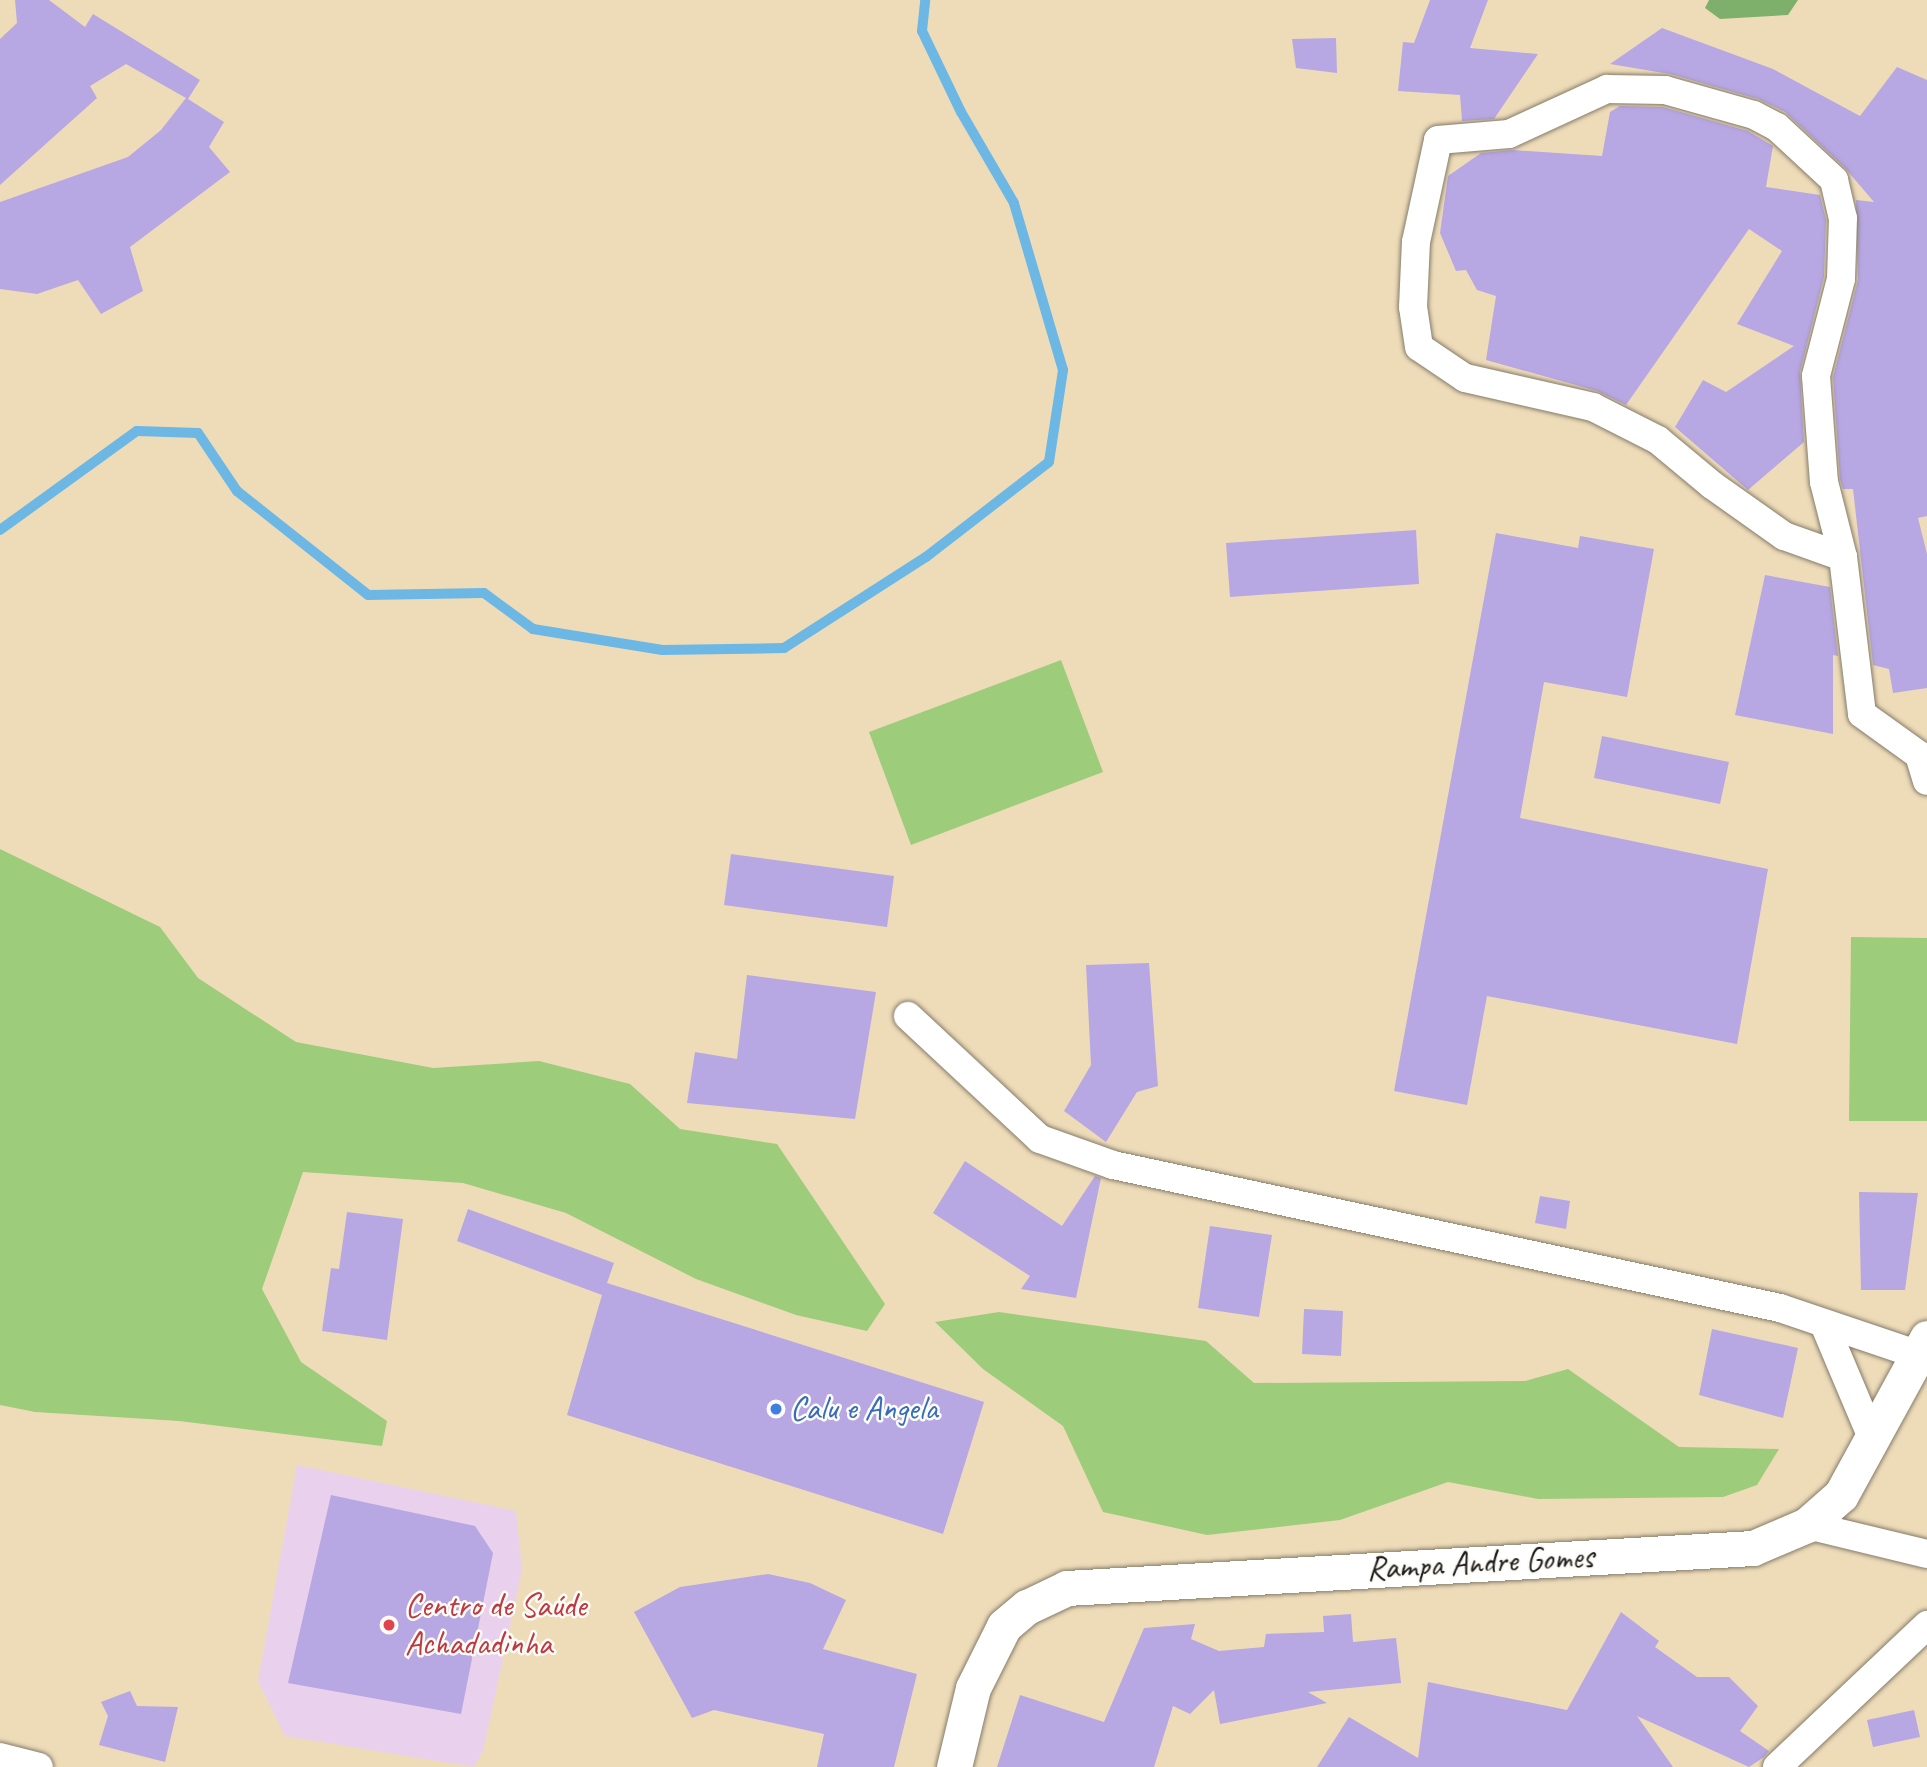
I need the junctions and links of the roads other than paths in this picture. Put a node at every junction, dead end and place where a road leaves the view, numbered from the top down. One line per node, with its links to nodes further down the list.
1 (1843, 557): 1 (street); 2 (street)
2 (1927, 781)
3 (908, 1016): 4 (street)
4 (1824, 1324): 5 (street); 6 (street)
5 (1923, 1346): 6 (street, Rampa Andre Gomes)
6 (1873, 1440): 7 (street, Rampa Andre Gomes)
7 (1807, 1525): 8 (street); 12 (street, Rampa Andre Gomes)
8 (1927, 1553)
9 (1927, 1625): 13 (street)
10 (0, 1757): 11 (street)
11 (40, 1767)
12 (954, 1767)
13 (1777, 1767)

